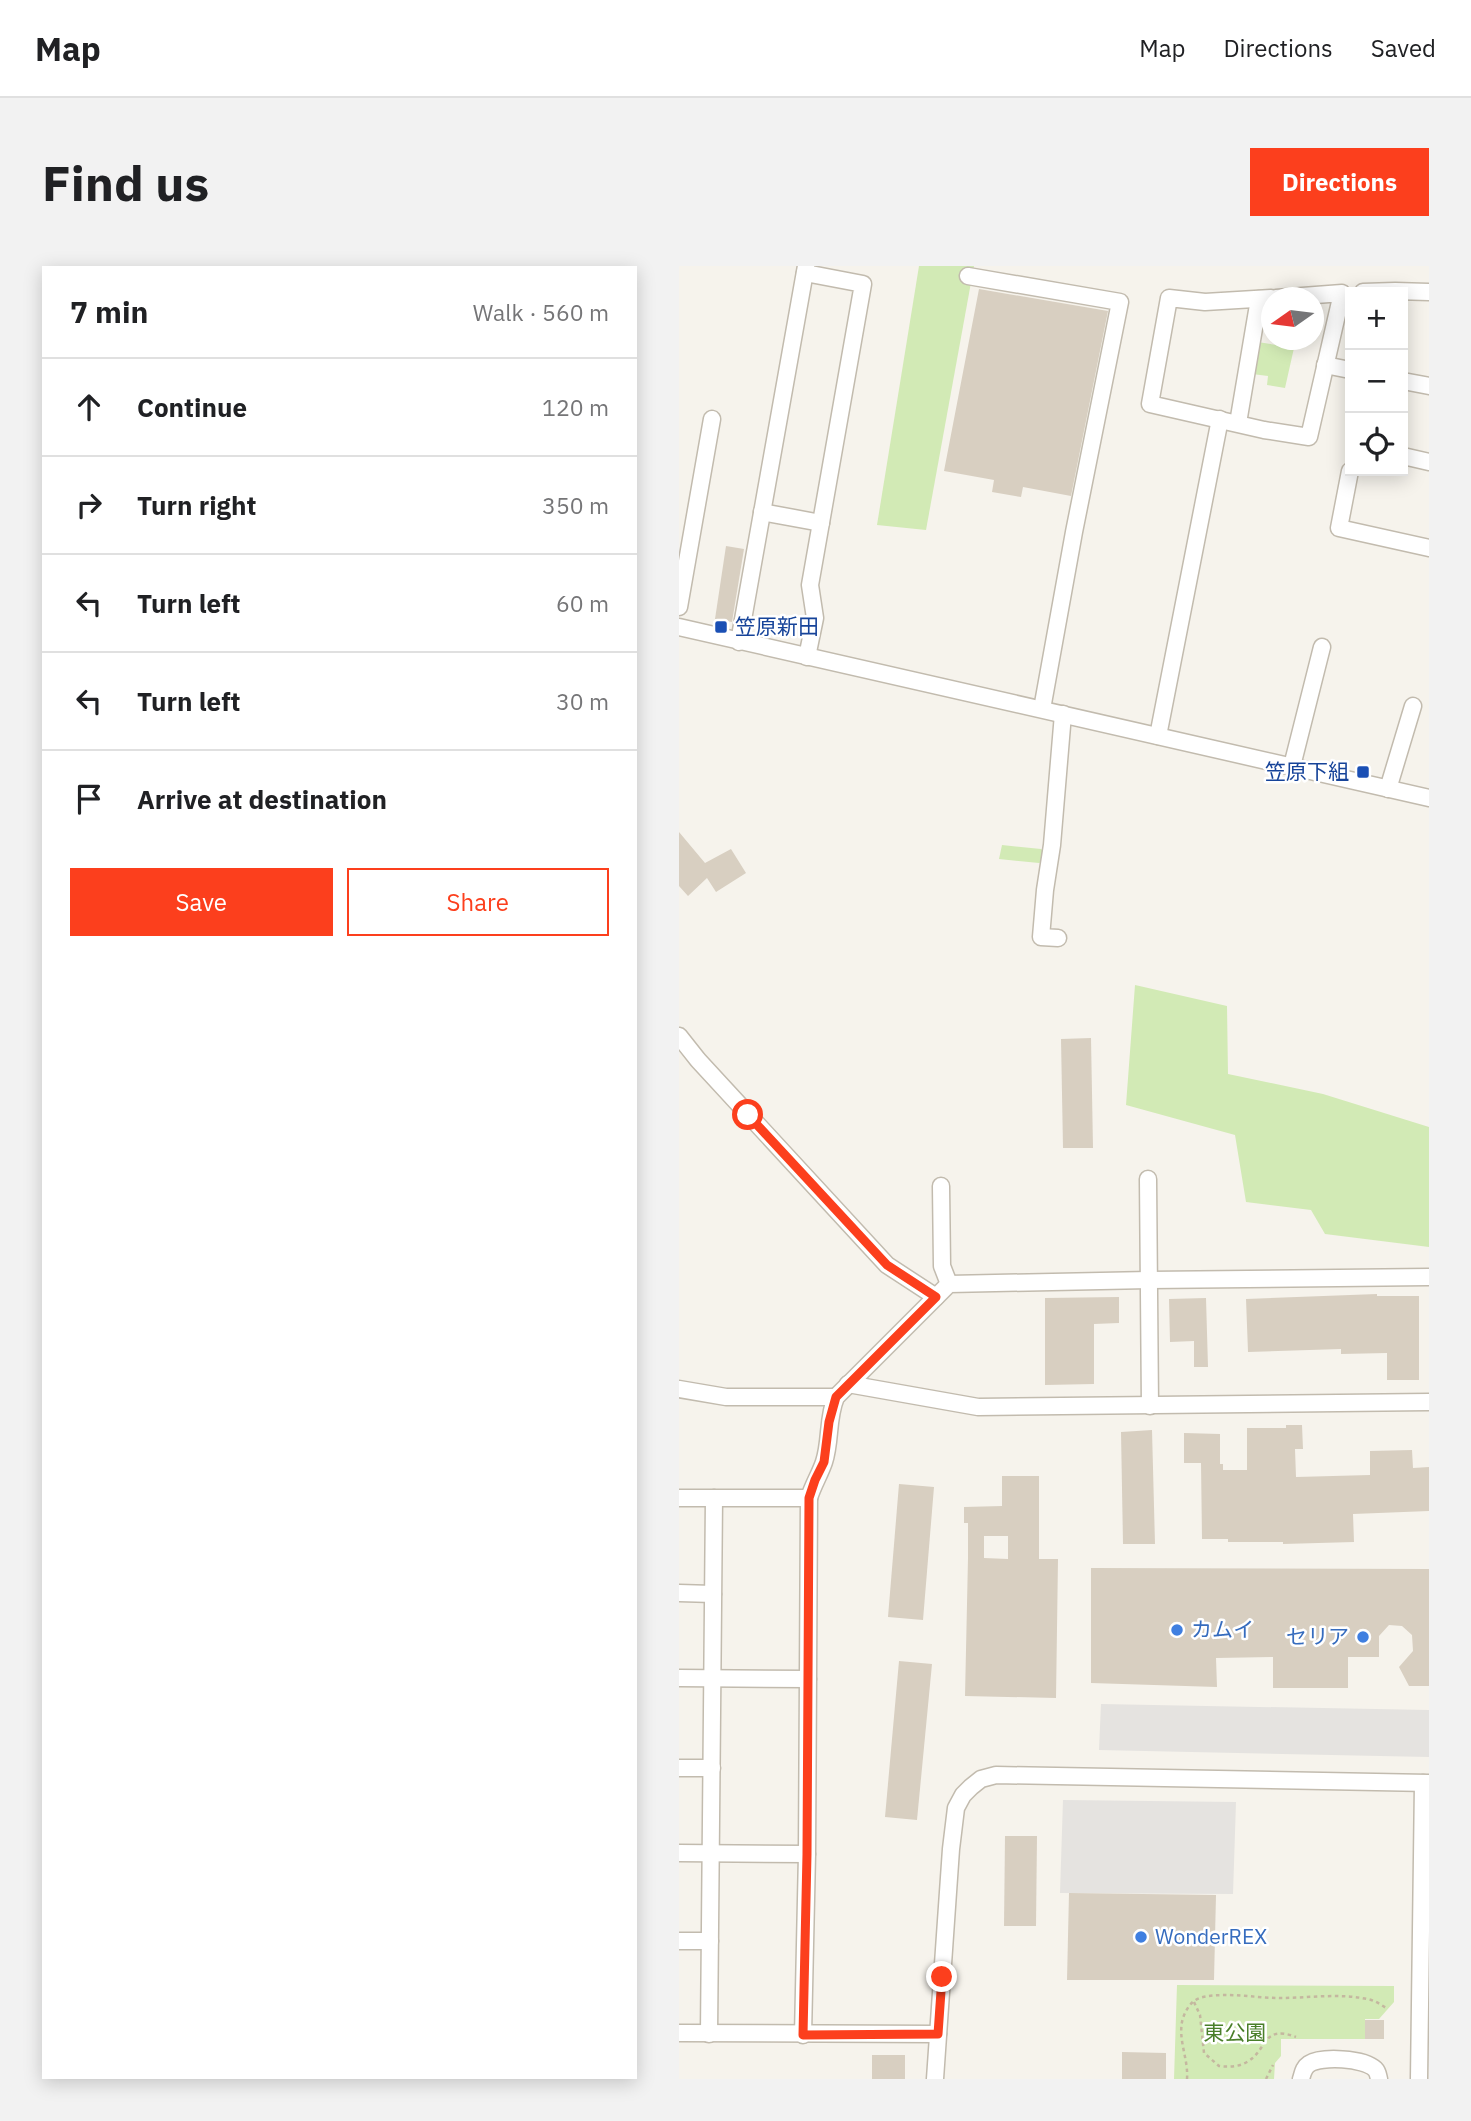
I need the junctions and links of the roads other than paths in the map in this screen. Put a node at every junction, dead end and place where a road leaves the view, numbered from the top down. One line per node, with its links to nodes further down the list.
1 (806, 270): 20 (street); 21 (street)
2 (968, 276): 29 (street)
3 (1408, 291): 4 (street)
4 (1429, 292)
5 (1345, 293): 6 (street)
6 (1324, 294)
7 (1345, 296): 10 (street)
8 (1261, 298): 15 (street)
9 (1261, 330): 16 (street)
10 (1325, 365): 11 (street); 16 (street)
11 (1345, 369)
12 (1408, 382): 13 (street)
13 (1429, 386)
14 (712, 419): 23 (street)
15 (1220, 419): 16 (street); 31 (street)
16 (1238, 423)
17 (1408, 457): 18 (street)
18 (1429, 462)
19 (1349, 476): 22 (street)
20 (762, 512): 21 (street); 25 (street)
21 (821, 523): 27 (street)
22 (1429, 548)
23 (679, 607)
24 (679, 627): 25 (street)
25 (739, 642): 27 (street)
26 (1322, 647): 32 (street)
27 (807, 657): 29 (street)
28 (1413, 706): 33 (street)
29 (1042, 709): 30 (street)
30 (1063, 714): 31 (street); 35 (street)
31 (1158, 736): 32 (street)
32 (1292, 766): 33 (street)
33 (1388, 789): 34 (street)
34 (1429, 798)
35 (1058, 938)
36 (679, 1037): 42 (street)
37 (1148, 1179): 40 (street)
38 (941, 1186): 41 (street)
39 (1429, 1277): 40 (street)
40 (1149, 1280): 41 (street); 47 (street)
41 (949, 1284): 42 (street)
42 (936, 1297): 43 (street)
43 (848, 1384): 45 (street); 47 (street)
44 (679, 1389): 45 (street)
45 (836, 1397): 50 (street)
46 (1429, 1402): 47 (street)
47 (1150, 1406)
48 (679, 1498): 49 (street)
49 (714, 1498): 50 (street); 52 (street)
50 (809, 1498): 55 (street)
51 (679, 1594): 52 (street)
52 (713, 1594): 54 (street)
53 (679, 1678): 54 (street)
54 (712, 1678): 55 (street); 57 (street)
55 (808, 1679): 61 (street)
56 (679, 1768): 57 (street)
57 (712, 1768): 60 (street)
58 (1426, 1783): 66 (street); 71 (street)
59 (679, 1853): 60 (street)
60 (711, 1853): 61 (street); 63 (street)
61 (807, 1854): 67 (street)
62 (679, 1941): 63 (street)
63 (710, 1941): 65 (street)
64 (679, 2033): 65 (street)
65 (709, 2034): 67 (street)
66 (938, 2034): 67 (street); 68 (street)
67 (803, 2035)
68 (935, 2079)
69 (1301, 2079): 70 (street)
70 (1380, 2079)
71 (1419, 2079)

